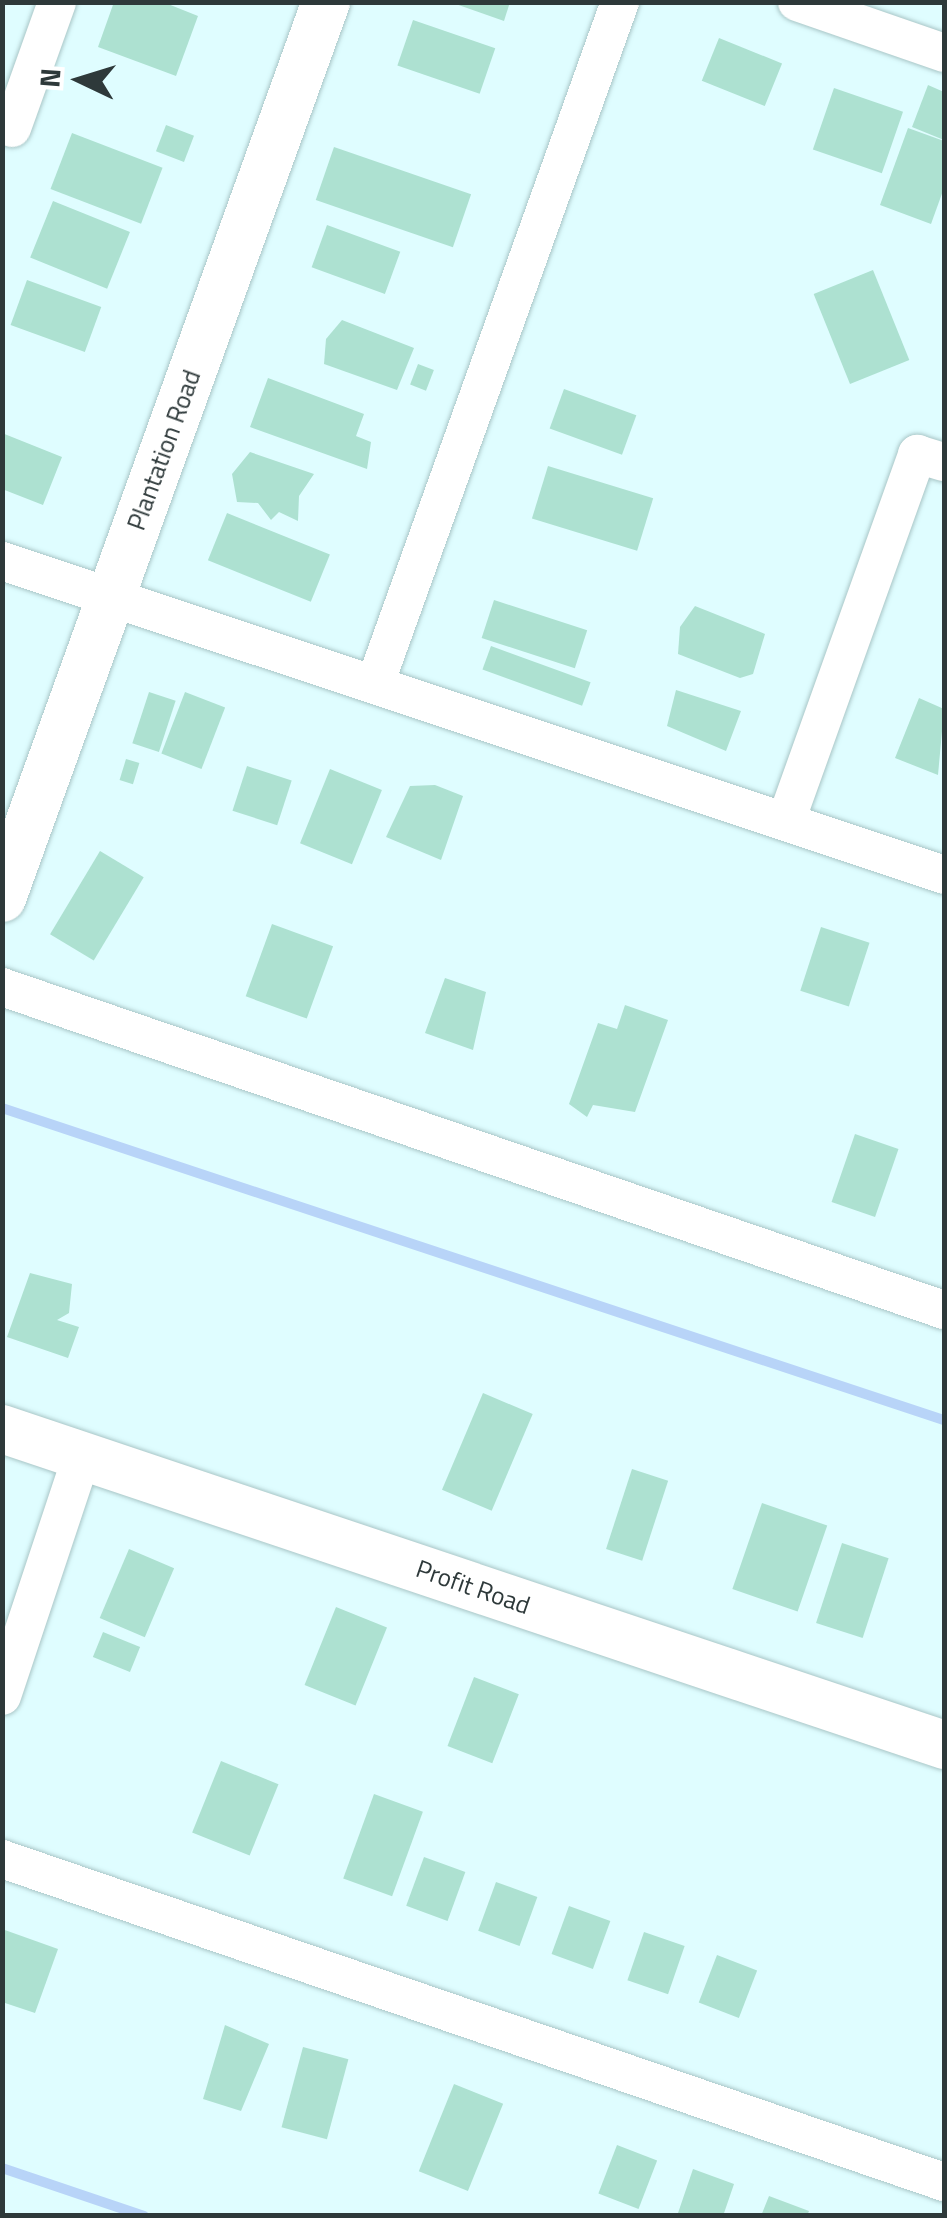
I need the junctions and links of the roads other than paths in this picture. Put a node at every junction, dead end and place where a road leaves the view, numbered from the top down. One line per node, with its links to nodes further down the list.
1 (57, 2): 6 (street)
2 (326, 2): 9 (street, Plantation Road)
3 (620, 2): 10 (street)
4 (797, 2): 5 (street)
5 (944, 52)
6 (6, 137)
7 (944, 462): 11 (street)
8 (2, 561): 9 (street)
9 (111, 598): 10 (street); 13 (street, Plantation Road)
10 (374, 684): 11 (street)
11 (787, 818): 12 (street)
12 (944, 875)
13 (2, 898)
14 (2, 987): 15 (street)
15 (944, 1310)
16 (2, 1429): 17 (street, Profit Road)
17 (82, 1456): 18 (street); 19 (street, Profit Road)
18 (2, 1696)
19 (944, 1745)
20 (2, 1860): 21 (street)
21 (944, 2182)

